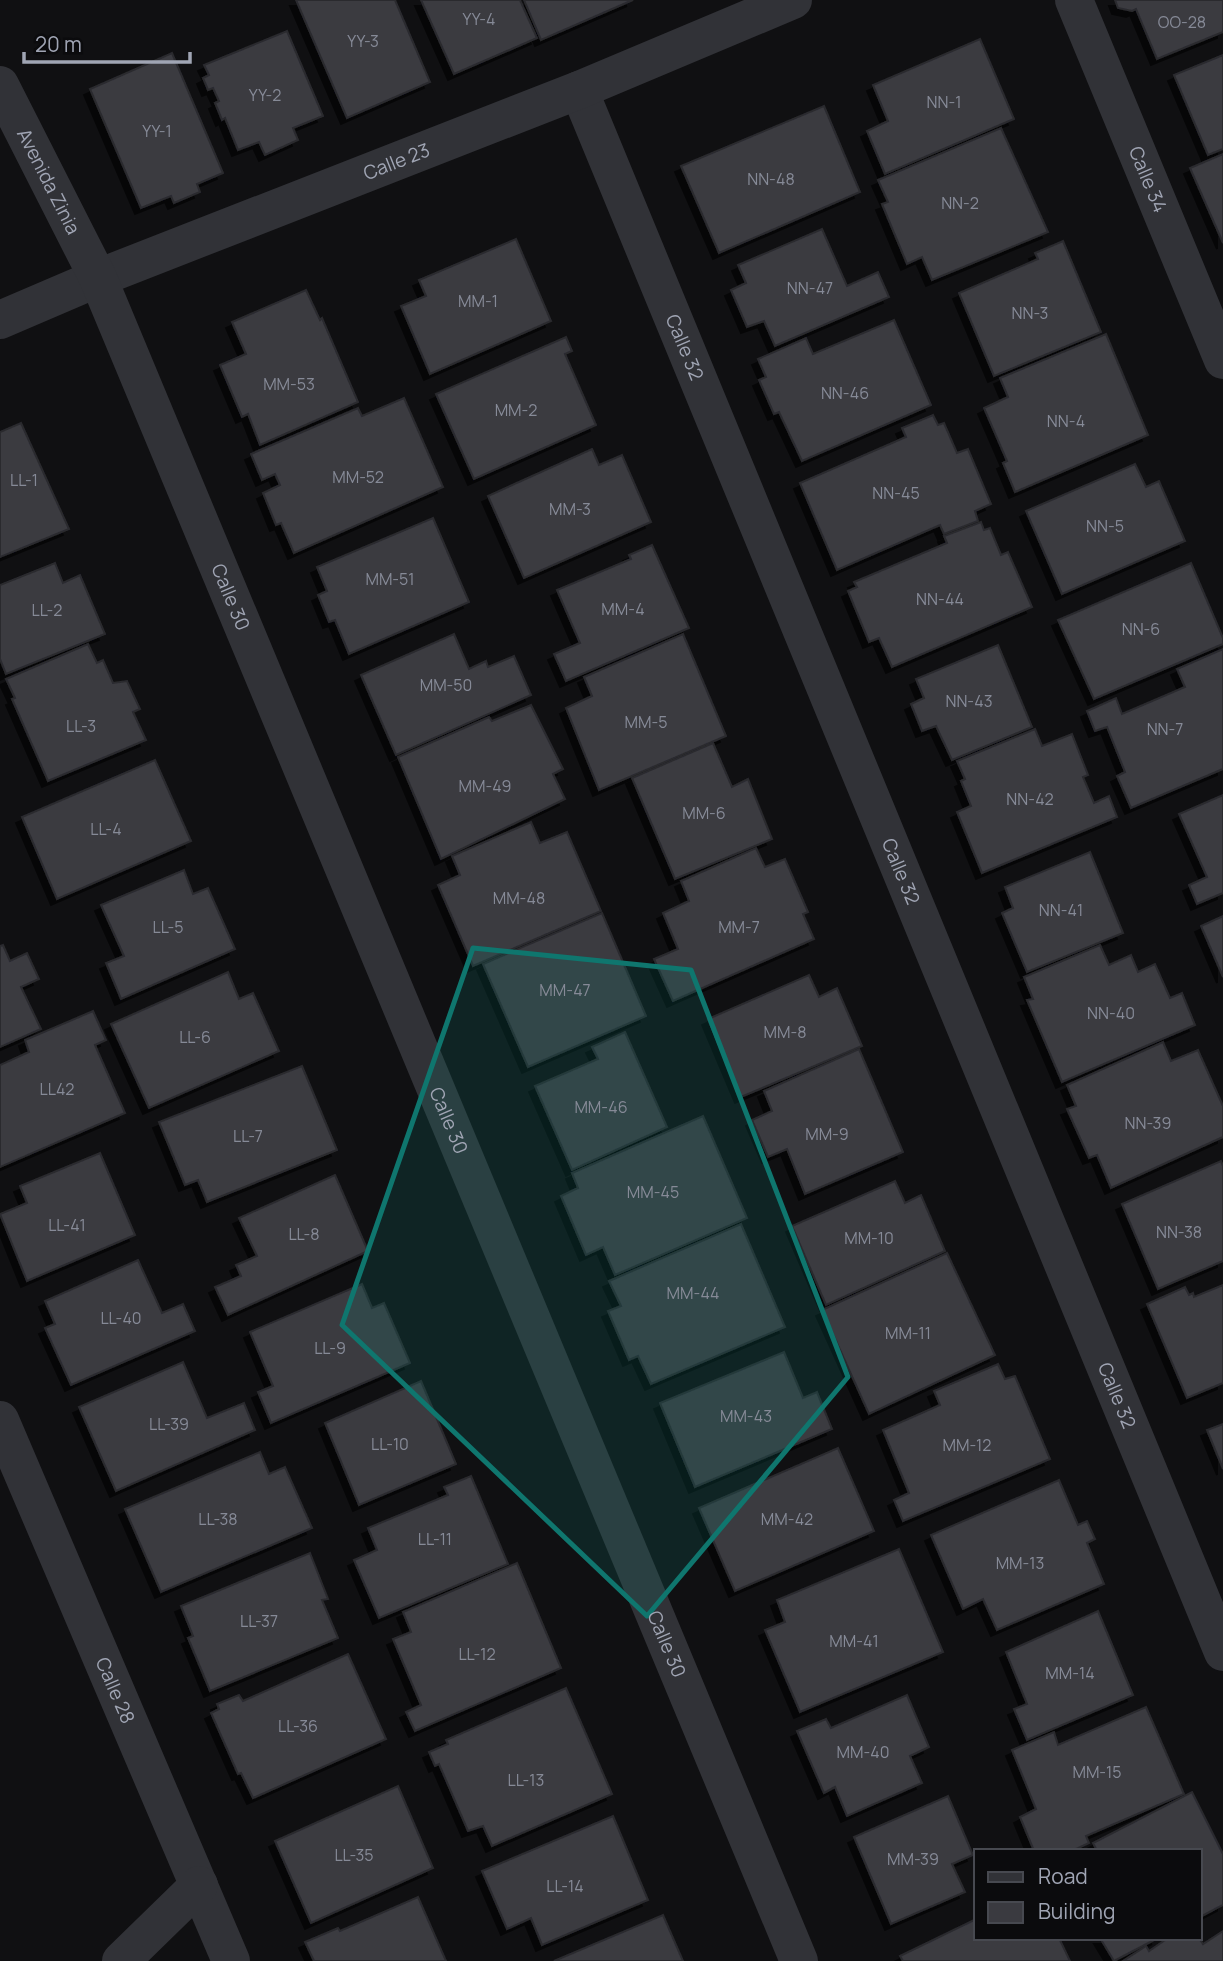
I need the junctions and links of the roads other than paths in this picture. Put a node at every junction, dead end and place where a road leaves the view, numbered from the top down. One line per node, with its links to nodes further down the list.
1 (793, 0): 4 (street, Calle 23)
2 (1074, 0): 7 (street, Calle 34)
3 (0, 85): 5 (street, Avenida Zinia)
4 (579, 90): 5 (street, Calle 23); 9 (street, Calle 32)
5 (98, 278): 6 (street, Calle 23); 13 (street, Calle 30)
6 (0, 320)
7 (1223, 360)
8 (0, 1420): 10 (street, Calle 28)
9 (1223, 1652)
10 (199, 1885): 11 (street); 12 (street, Calle 28)
11 (121, 1961)
12 (231, 1961)
13 (799, 1961)

